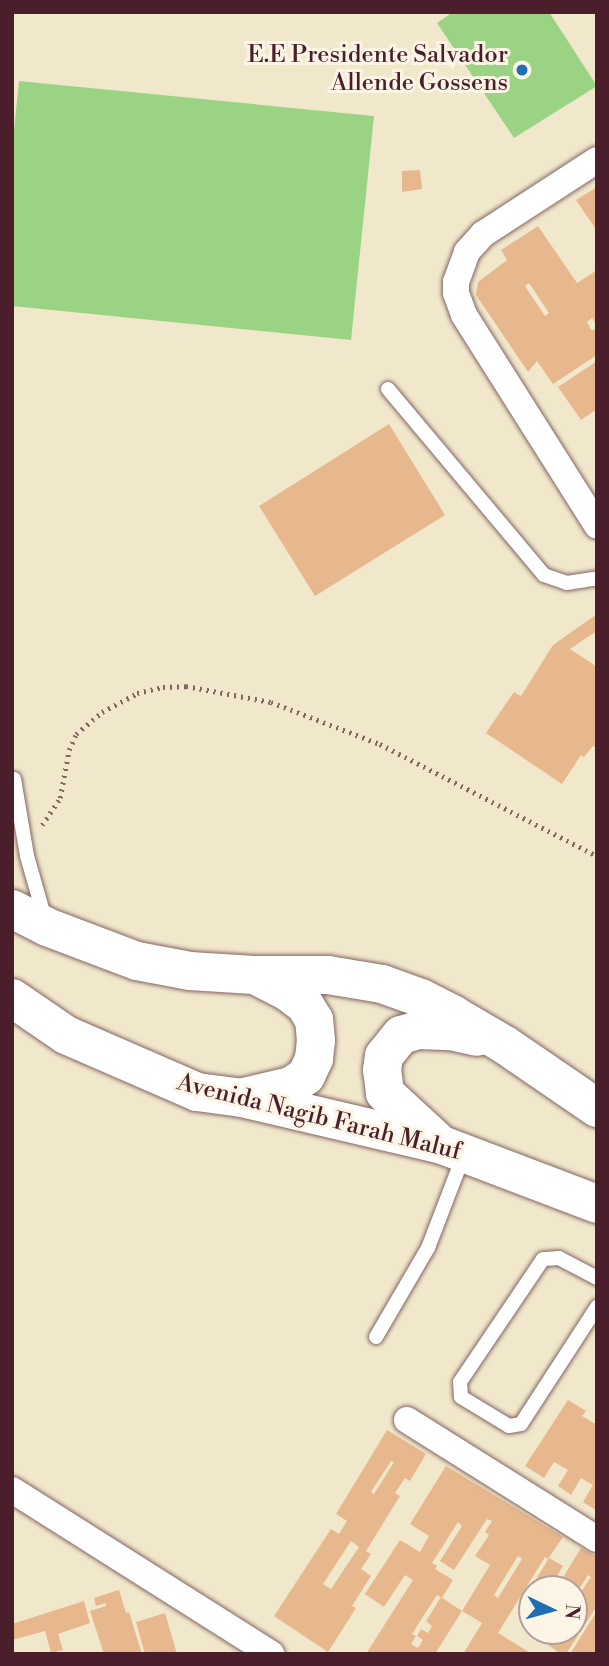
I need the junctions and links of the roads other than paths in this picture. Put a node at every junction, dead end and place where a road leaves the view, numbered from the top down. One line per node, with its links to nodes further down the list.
1 (597, 160): 3 (street)
2 (388, 389): 4 (lane)
3 (597, 525)
4 (597, 578)
5 (14, 779): 6 (lane)
6 (27, 856): 7 (lane); 9 (lane)
7 (12, 864)
8 (12, 909): 9 (main road)
9 (47, 927): 10 (main road)
10 (254, 975): 12 (main road); 13 (main road)
11 (12, 998): 13 (main road, Avenida Nagib Farah Maluf)
12 (505, 1045): 14 (main road); 15 (main road)
13 (242, 1098): 15 (main road, Avenida Nagib Farah Maluf)
14 (597, 1108)
15 (453, 1149): 16 (main road, Avenida Nagib Farah Maluf); 19 (lane)
16 (597, 1204)
17 (597, 1278): 18 (lane)
18 (597, 1307)
19 (376, 1338)
20 (407, 1420): 22 (street)
21 (12, 1490): 23 (street)
22 (597, 1539)
23 (271, 1654)

